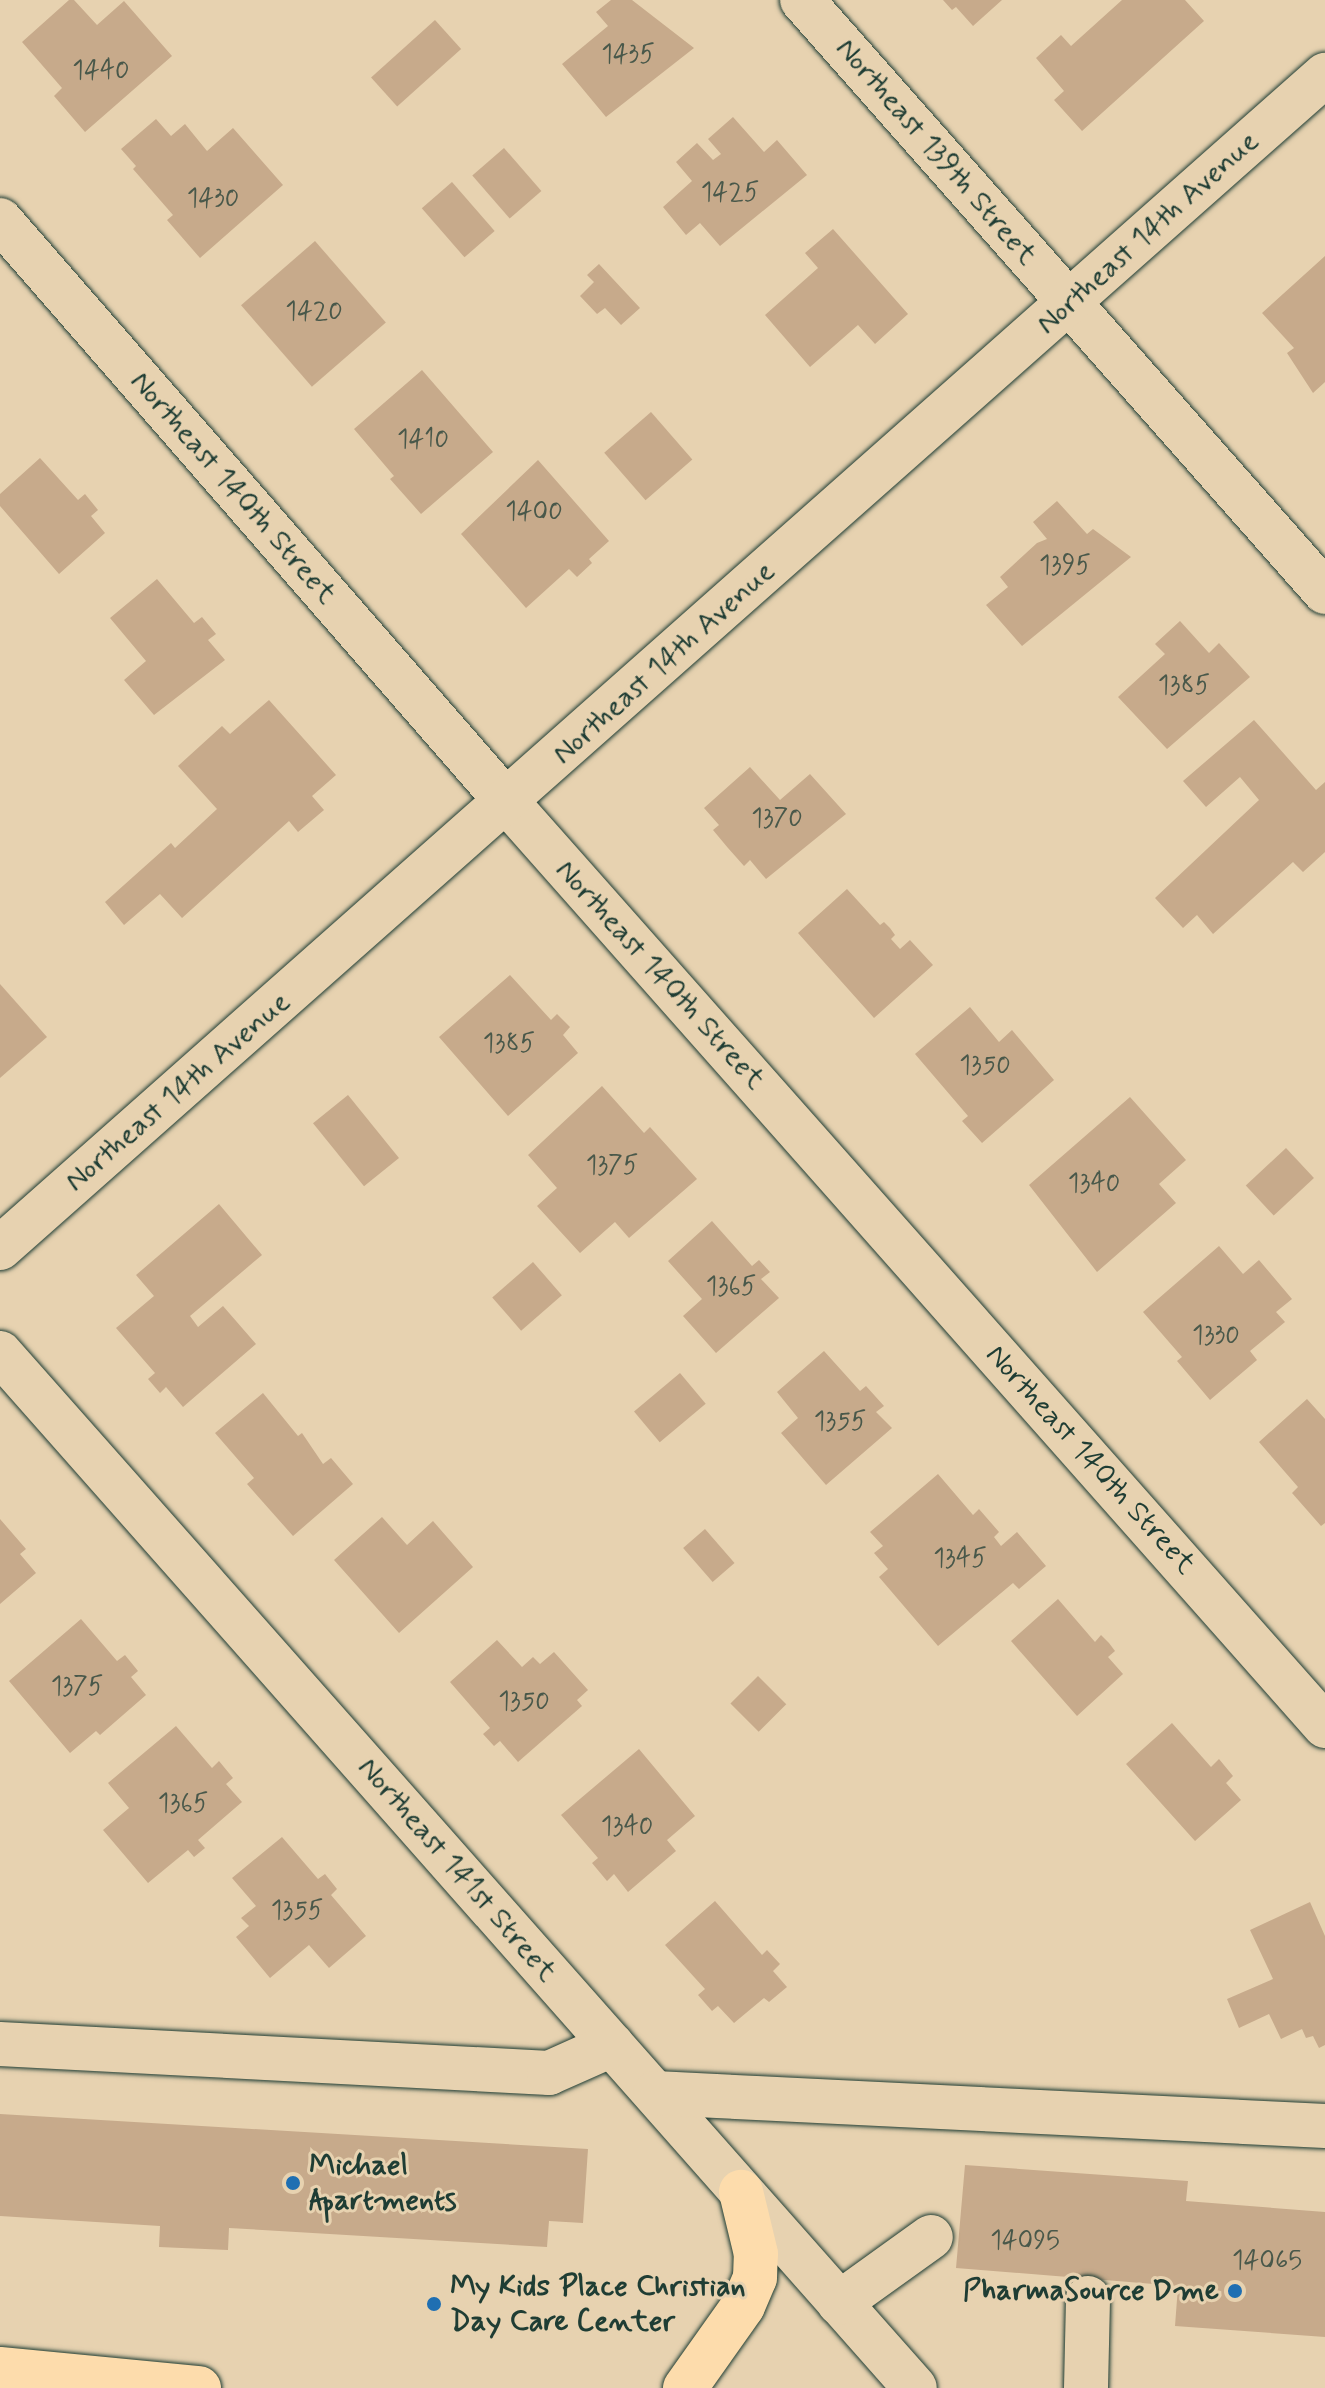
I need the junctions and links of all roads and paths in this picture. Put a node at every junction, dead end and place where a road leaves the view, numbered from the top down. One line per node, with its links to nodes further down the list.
1 (802, 0): 4 (street, Northeast 139th Street)
2 (1325, 75): 4 (street, Northeast 14th Avenue)
3 (0, 220): 6 (street, Northeast 140th Street)
4 (1070, 304): 5 (street, Northeast 139th Street); 6 (street, Northeast 14th Avenue)
5 (1325, 592)
6 (507, 802): 7 (street, Northeast 14th Avenue); 9 (street, Northeast 140th Street)
7 (0, 1248)
8 (0, 1353): 11 (street, Northeast 141st Street)
9 (1325, 1726)
10 (0, 2044): 11 (street)
11 (612, 2045): 12 (street, Northeast 141st Street)
12 (655, 2093): 13 (street); 14 (street, Northeast 141st Street)
13 (1325, 2126)
14 (741, 2192): 17 (street, Northeast 141st Street); 20 (main road)
15 (931, 2237): 17 (street)
16 (1088, 2298): 22 (street)
17 (839, 2303): 21 (street, Northeast 141st Street)
18 (0, 2369): 19 (main road)
19 (199, 2388)
20 (685, 2388)
21 (915, 2388)
22 (1086, 2388)

